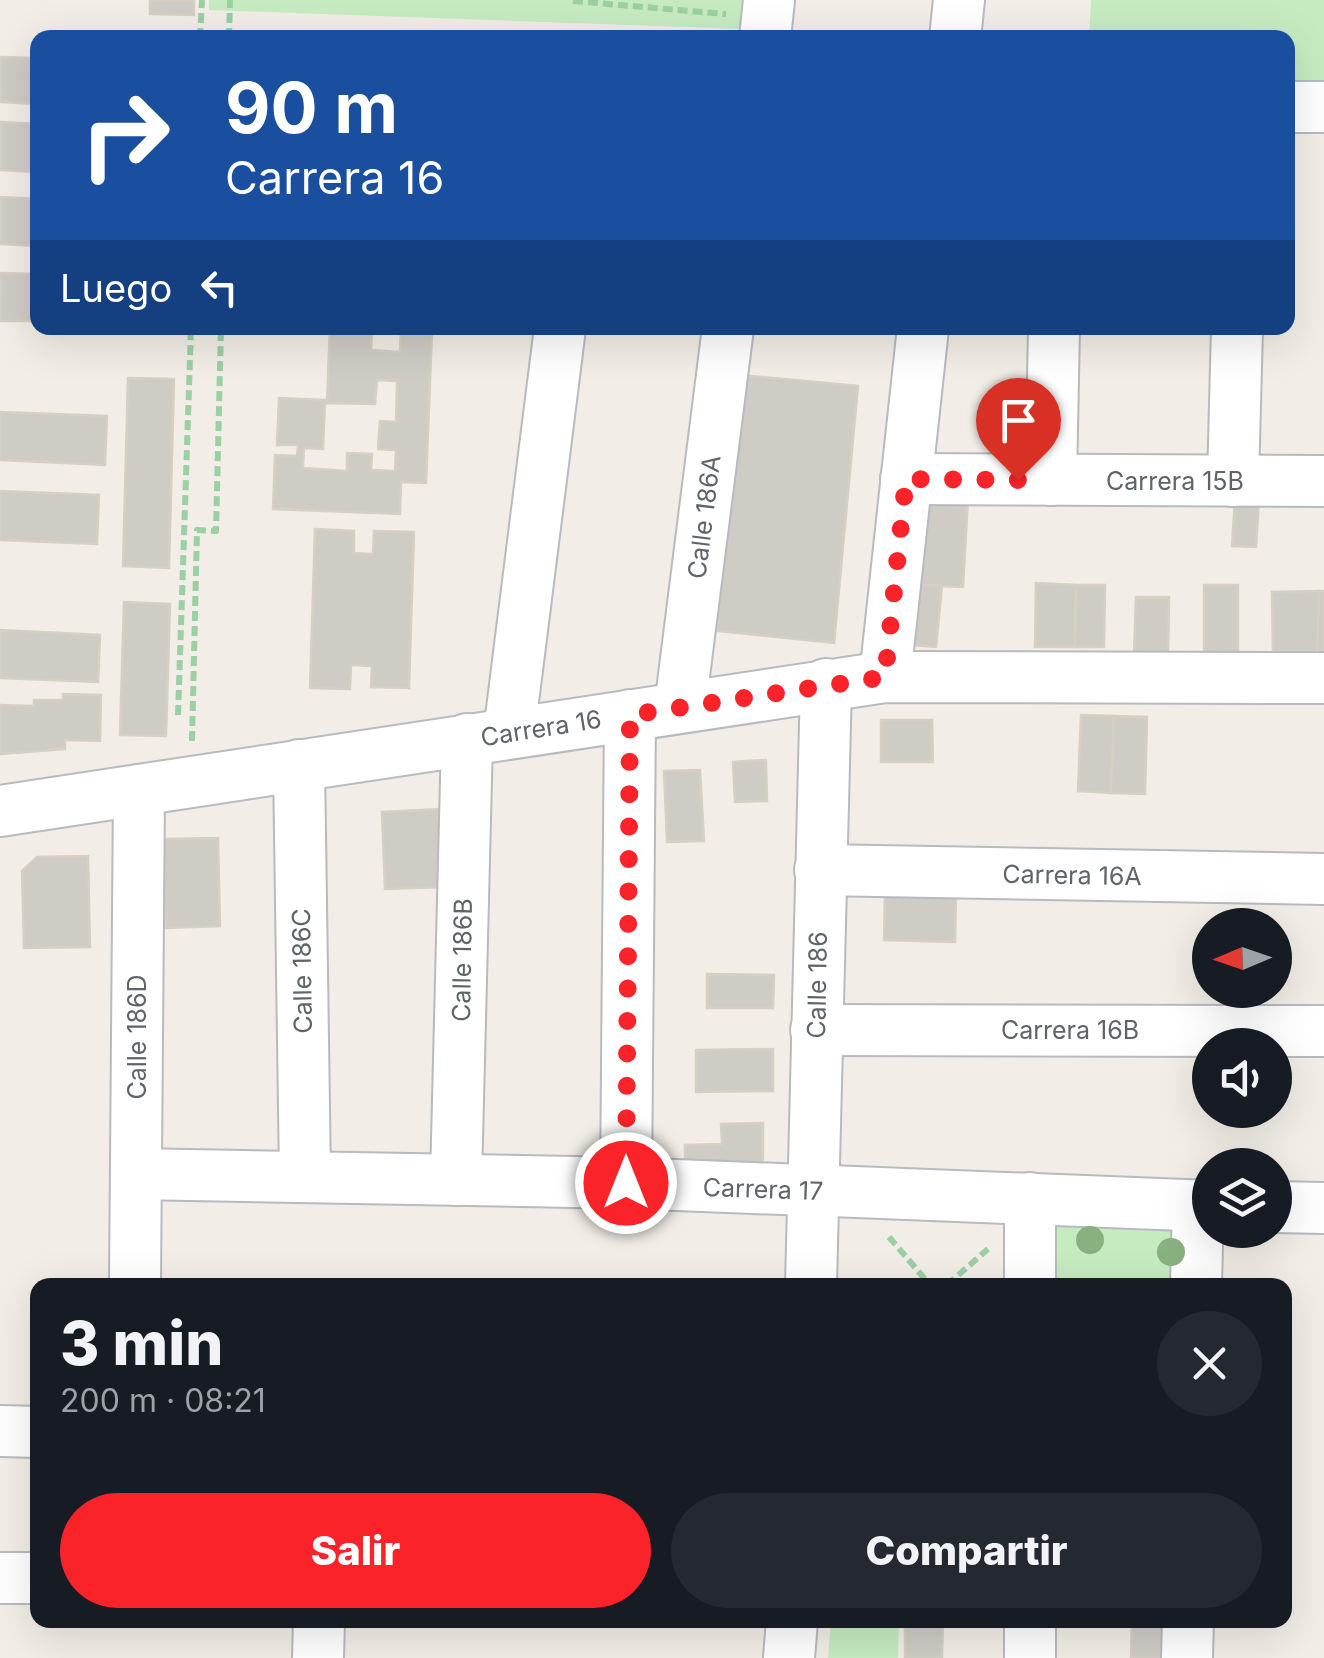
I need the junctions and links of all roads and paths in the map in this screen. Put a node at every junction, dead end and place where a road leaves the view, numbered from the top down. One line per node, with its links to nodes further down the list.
1 (202, 0): 7 (path)
2 (230, 0): 8 (path)
3 (572, 0): 4 (path)
4 (734, 0)
5 (769, 0): 9 (street)
6 (959, 0): 10 (street)
7 (200, 30)
8 (229, 30)
9 (765, 30)
10 (955, 30)
11 (1295, 107): 12 (street)
12 (1324, 108)
13 (191, 335): 28 (path)
14 (221, 335): 31 (path)
15 (559, 335): 30 (street, Calle 186B)
16 (727, 335): 27 (street, Calle 186A)
17 (922, 335): 20 (street)
18 (1054, 335): 21 (street)
19 (1237, 335): 22 (street)
20 (906, 479): 21 (street, Carrera 15B); 24 (street)
21 (1051, 480): 22 (street, Carrera 15B)
22 (1233, 481): 23 (street, Carrera 15B)
23 (1324, 482)
24 (885, 677): 25 (street, Carrera 16); 26 (street, Carrera 16)
25 (1324, 678)
26 (826, 684): 27 (street, Carrera 16); 35 (street, Calle 186)
27 (680, 707): 29 (street, Carrera 16)
28 (178, 715)
29 (630, 715): 30 (street, Carrera 16); 42 (street)
30 (488, 736): 32 (street, Carrera 16); 41 (street, Calle 186B)
31 (191, 757)
32 (299, 766): 33 (street, Carrera 16); 40 (street, Calle 186C)
33 (139, 790): 34 (street, Carrera 16); 39 (street, Calle 186D)
34 (0, 811)
35 (820, 870): 36 (street, Carrera 16A); 37 (street, Calle 186)
36 (1324, 879)
37 (816, 1030): 38 (street, Carrera 16B); 43 (street, Calle 186)
38 (1324, 1030)
39 (136, 1174): 40 (street, Carrera 17); 49 (street, Calle 186D)
40 (306, 1177): 41 (street, Carrera 17)
41 (456, 1180): 42 (street, Carrera 17)
42 (626, 1183): 43 (street, Carrera 17)
43 (813, 1192): 44 (street, Carrera 17); 50 (street, Calle 186)
44 (1030, 1198): 45 (street, Carrera 17); 51 (street)
45 (1192, 1205)
46 (1292, 1207): 47 (street)
47 (1324, 1208)
48 (1200, 1248): 52 (street)
49 (135, 1278)
50 (812, 1278)
51 (1030, 1278)
52 (1197, 1278)
53 (0, 1431): 54 (street)
54 (30, 1432)
55 (0, 1578): 56 (street)
56 (30, 1578)
57 (319, 1628): 61 (street)
58 (791, 1628): 62 (street)
59 (1030, 1628): 63 (street)
60 (1188, 1628): 64 (street)
61 (318, 1658)
62 (789, 1658)
63 (1030, 1658)
64 (1188, 1658)

